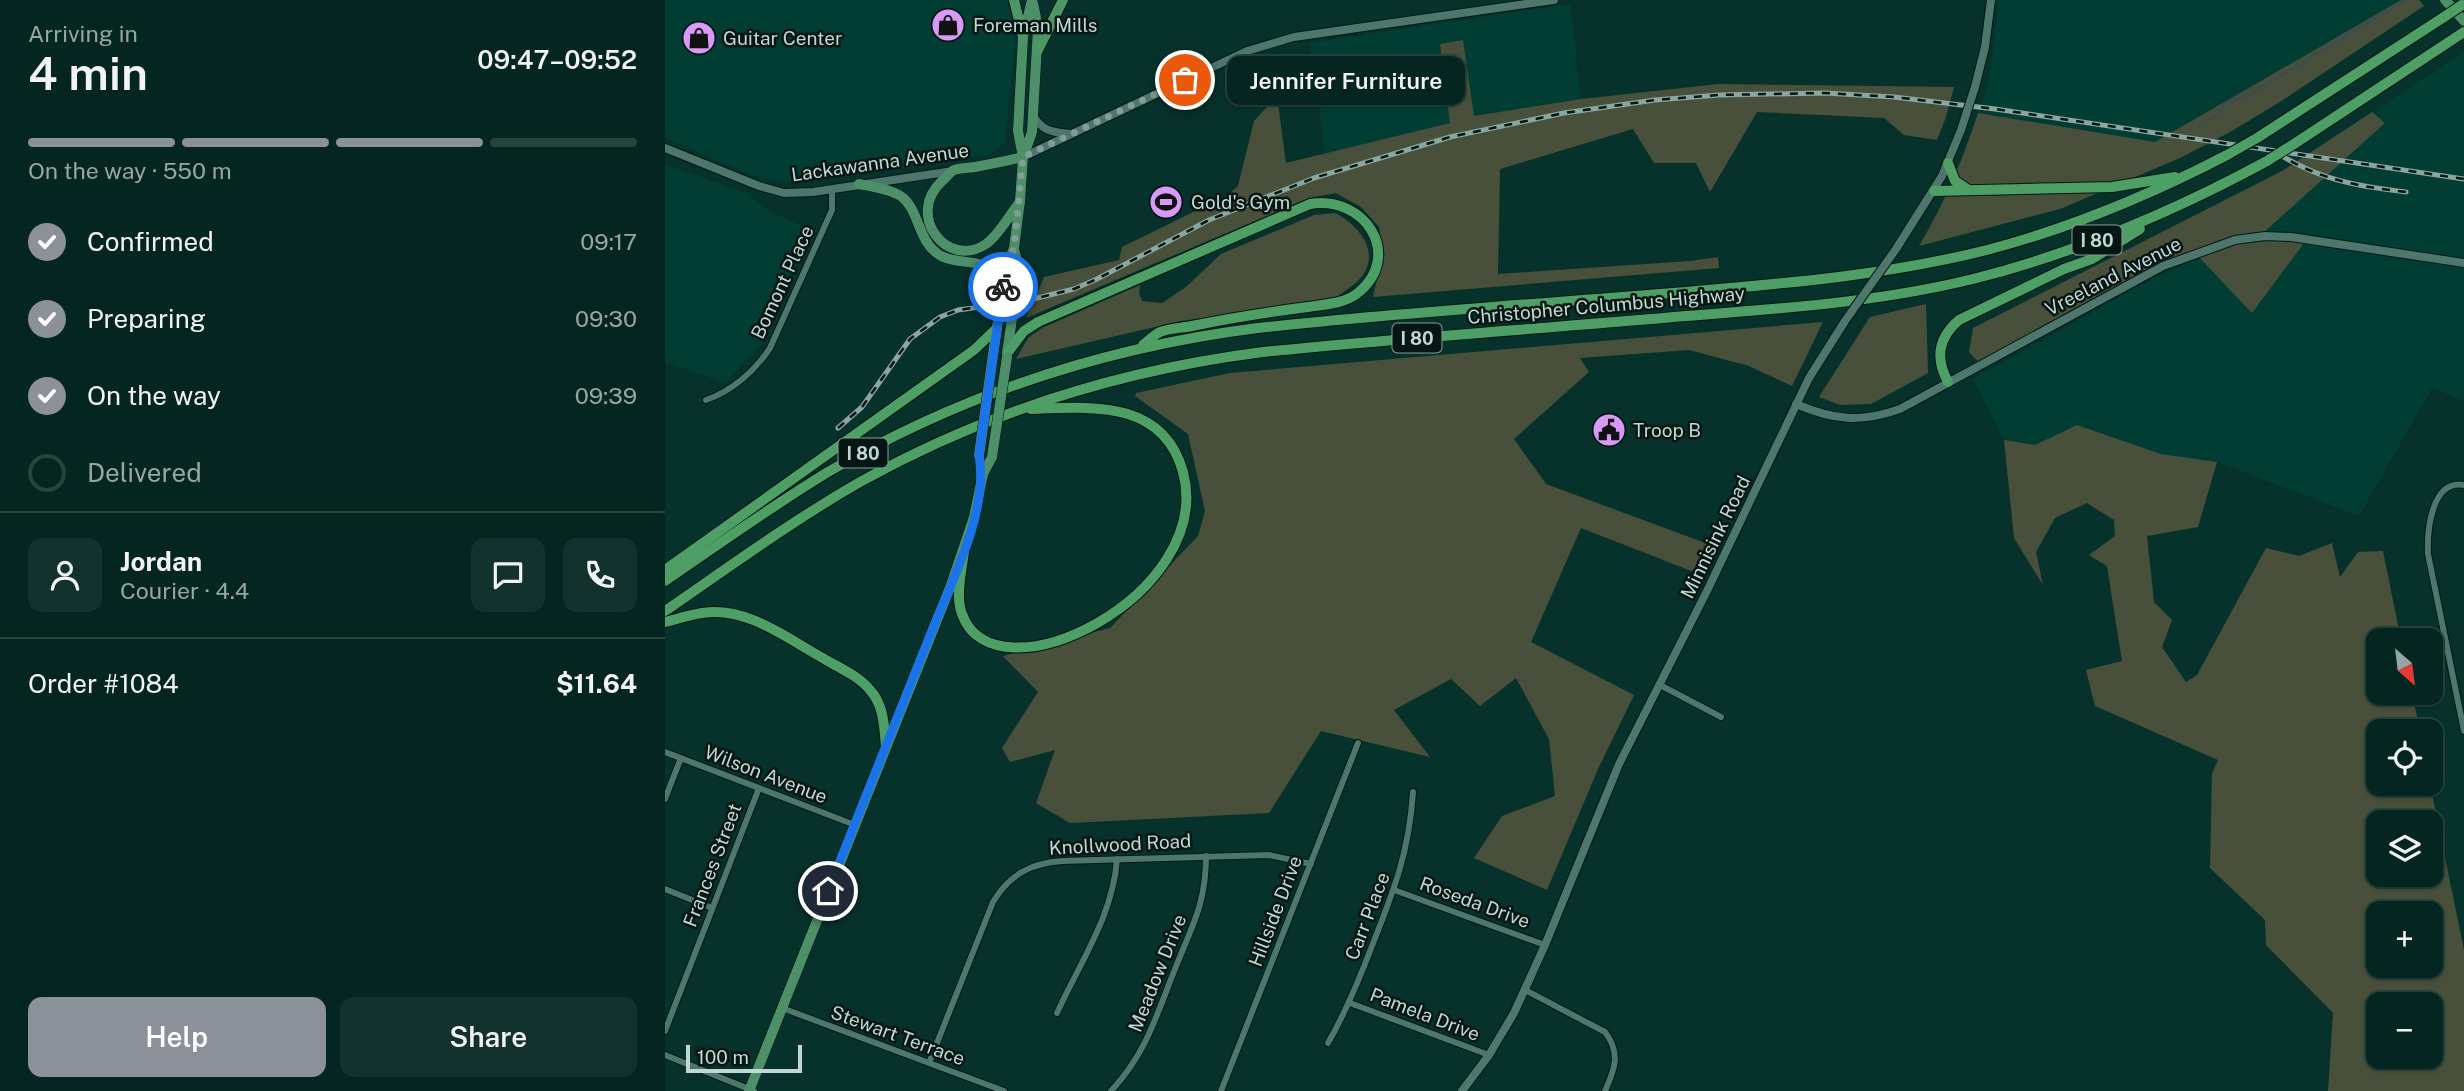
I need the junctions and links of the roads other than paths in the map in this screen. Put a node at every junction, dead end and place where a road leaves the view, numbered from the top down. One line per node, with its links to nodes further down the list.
1 (1014, 0): 10 (highway)
2 (1032, 0): 10 (main road); 11 (main road)
3 (1063, 0): 11 (highway)
4 (1554, 0): 13 (street)
5 (1991, 0): 16 (street, Minnisink Road, bridge)
6 (2445, 0): 8 (main road)
7 (2463, 4): 18 (highway, Christopher Columbus Highway / I 80, bridge)
8 (2464, 21)
9 (2462, 34): 24 (highway, Christopher Columbus Highway / I 80, bridge)
10 (1023, 37): 15 (main road)
11 (1037, 52): 12 (main road)
12 (1033, 115): 13 (street); 15 (main road)
13 (1071, 134): 15 (street)
14 (665, 148): 20 (street, Lackawanna Avenue)
15 (1023, 157): 17 (main road, Lackawanna Avenue); 23 (main road)
16 (1948, 163): 21 (highway); 22 (street, Minnisink Road)
17 (954, 170): 19 (street, Lackawanna Avenue); 23 (main road)
18 (2185, 176): 21 (highway); 29 (highway, Christopher Columbus Highway / I 80)
19 (859, 184): 20 (street, Lackawanna Avenue); 27 (main road)
20 (832, 189): 32 (street, Bomont Place)
21 (1977, 190): 22 (highway)
22 (1934, 191): 33 (street, Minnisink Road, bridge)
23 (1020, 201): 25 (main road)
24 (2172, 209): 31 (highway); 34 (highway, Christopher Columbus Highway / I 80)
25 (1014, 248): 27 (main road); 30 (main road, bridge)
26 (2464, 263): 31 (street, Vreeland Avenue)
27 (1002, 292): 28 (main road, bridge)
28 (997, 328): 35 (main road, bridge); 38 (highway)
29 (1141, 347): 30 (highway); 39 (highway, Christopher Columbus Highway / I 80)
30 (1007, 354): 35 (main road, bridge)
31 (1948, 382): 33 (street, Vreeland Avenue)
32 (706, 400)
33 (1796, 404): 42 (street, Minnisink Road)
34 (1020, 409): 37 (highway); 40 (highway, Christopher Columbus Highway / I 80)
35 (983, 474): 37 (main road)
36 (2464, 485): 44 (street)
37 (964, 551): 46 (main road)
38 (665, 570)
39 (665, 581)
40 (665, 611)
41 (665, 622): 46 (highway)
42 (1660, 685): 43 (street); 59 (street, Minnisink Road)
43 (1721, 717)
44 (2464, 732)
45 (1358, 743): 55 (street, Hillside Drive)
46 (886, 746): 52 (main road)
47 (665, 752): 48 (street, Wilson Avenue)
48 (681, 758): 49 (street, Wilson Avenue); 51 (street)
49 (759, 788): 52 (street, Wilson Avenue); 58 (street, Frances Street)
50 (1413, 792): 57 (street, Carr Place)
51 (665, 799)
52 (855, 825): 62 (main road)
53 (1206, 856): 54 (street, Knollwood Road); 55 (street, Knollwood Road); 71 (street, Meadow Drive)
54 (1117, 859): 63 (street); 68 (street, Knollwood Road)
55 (1311, 863): 72 (street, Hillside Drive)
56 (665, 889): 58 (street)
57 (1394, 890): 59 (street, Roseda Drive); 61 (street, Carr Place)
58 (712, 908): 64 (street, Frances Street)
59 (1545, 945): 60 (street, Minnisink Road)
60 (1525, 990): 67 (street, Minnisink Road); 74 (street)
61 (1350, 1003): 65 (street, Carr Place); 67 (street, Pamela Drive)
62 (782, 1008): 68 (street, Stewart Terrace); 69 (main road)
63 (1057, 1013)
64 (665, 1031)
65 (1328, 1044)
66 (665, 1055): 69 (street)
67 (1489, 1055): 73 (street, Minnisink Road)
68 (929, 1063): 70 (street, Stewart Terrace)
69 (751, 1090)
70 (1003, 1091)
71 (1111, 1091)
72 (1221, 1091)
73 (1462, 1091)
74 (1605, 1091)

